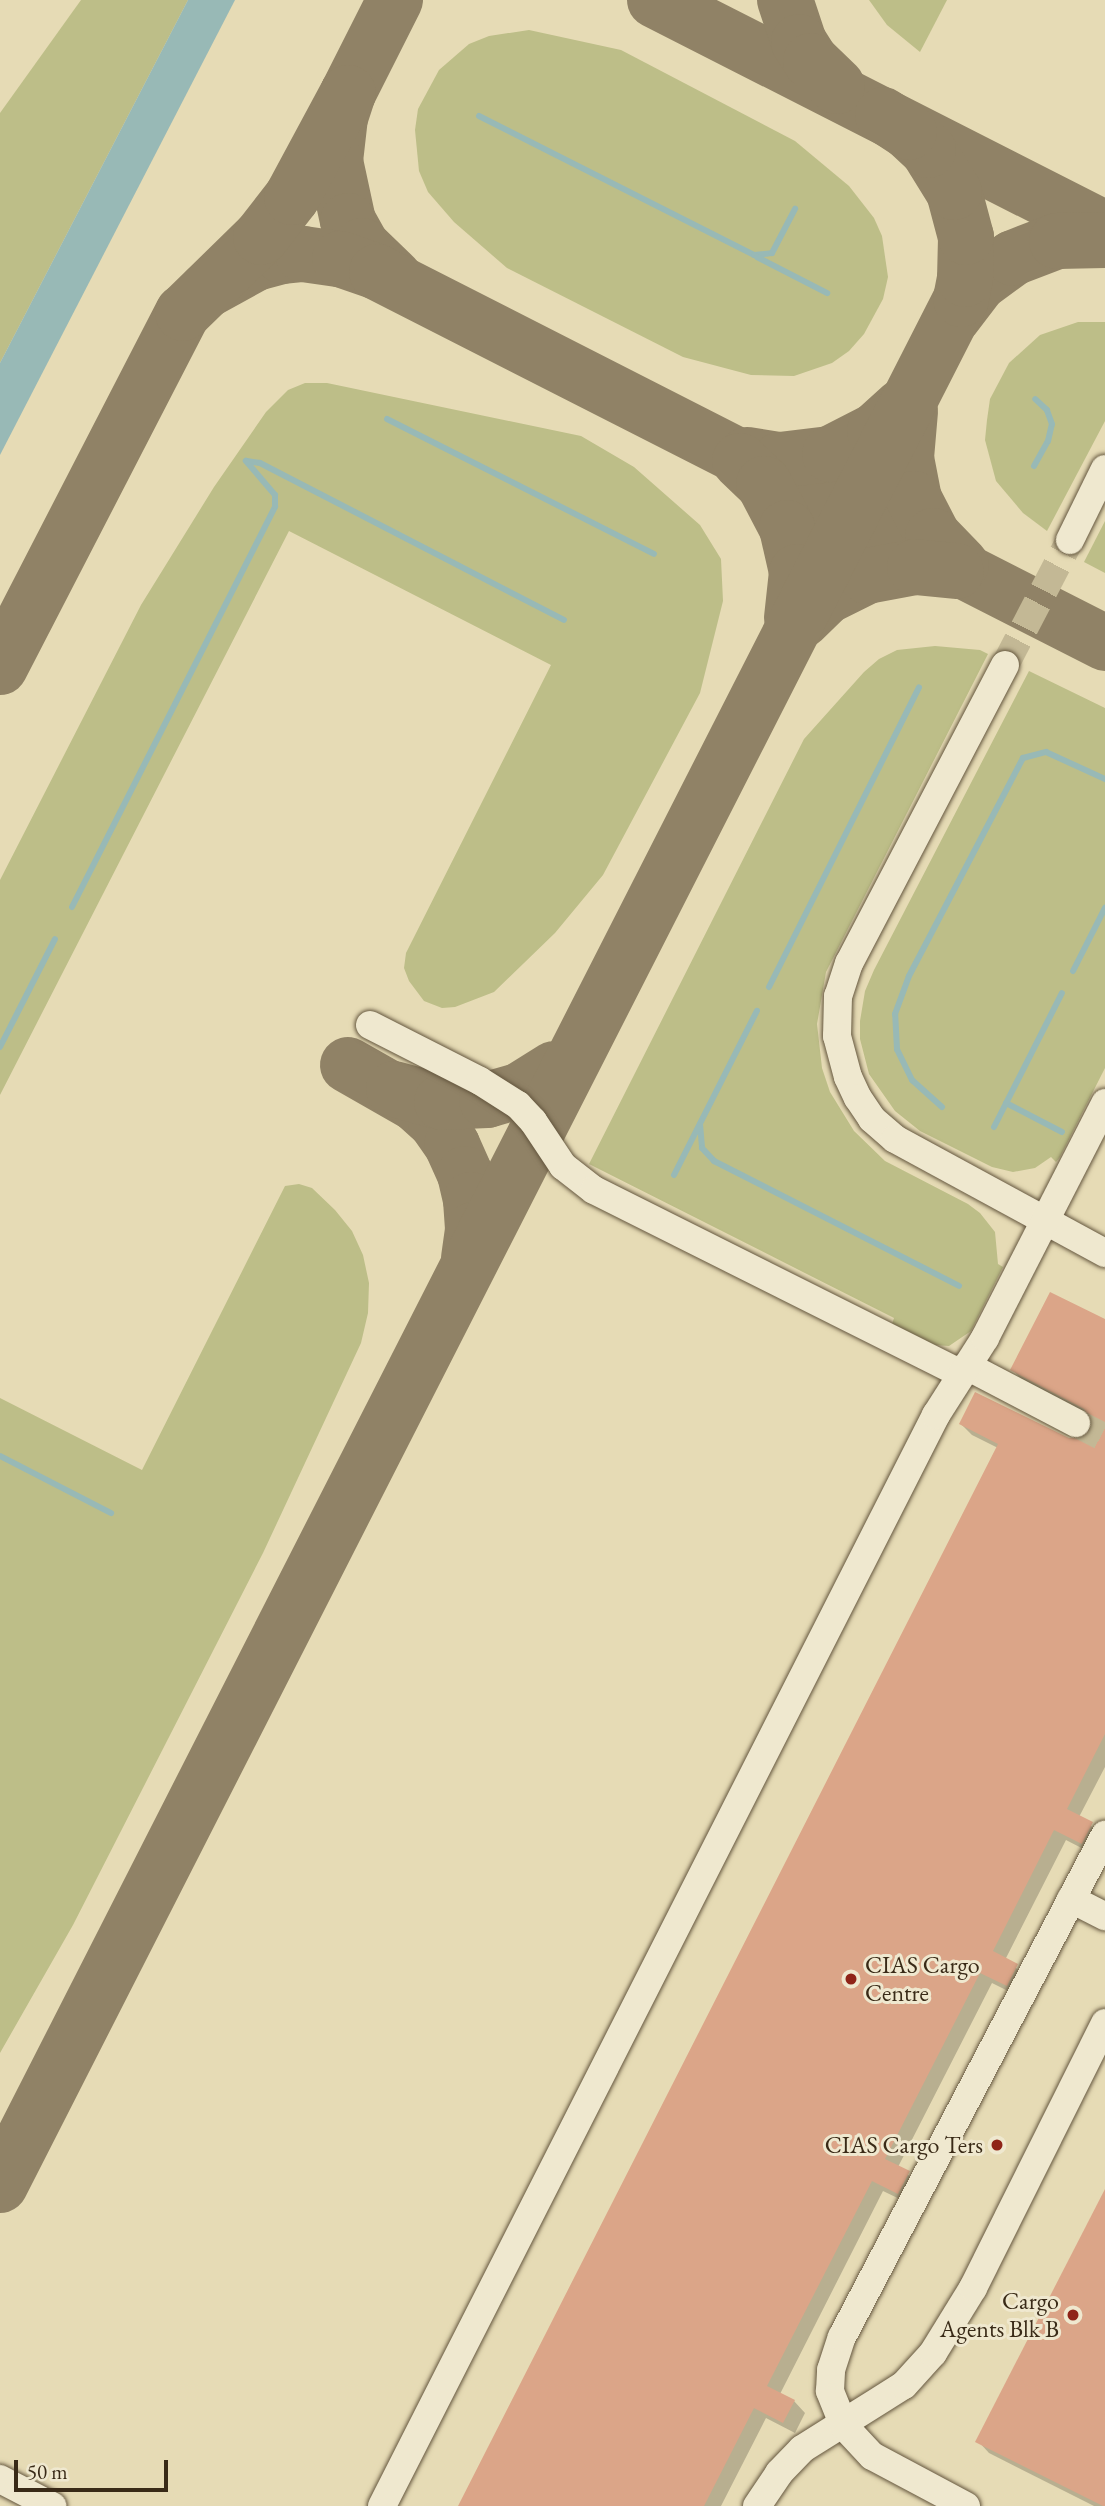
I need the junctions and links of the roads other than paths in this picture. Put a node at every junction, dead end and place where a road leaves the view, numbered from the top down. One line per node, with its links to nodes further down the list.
1 (1105, 469): 2 (lane)
2 (1070, 540)
3 (1005, 665): 6 (lane)
4 (370, 1025): 8 (lane)
5 (1105, 1104): 6 (lane)
6 (1045, 1222): 7 (lane); 8 (lane)
7 (1105, 1253)
8 (964, 1370): 9 (lane); 17 (lane)
9 (1076, 1423)
10 (1105, 1835): 11 (lane)
11 (1071, 1899): 12 (lane); 14 (lane)
12 (1105, 1916)
13 (1105, 2023): 14 (lane)
14 (844, 2426): 18 (lane); 19 (lane)
15 (0, 2479): 16 (lane)
16 (52, 2506)
17 (382, 2506)
18 (757, 2506)
19 (966, 2506)

